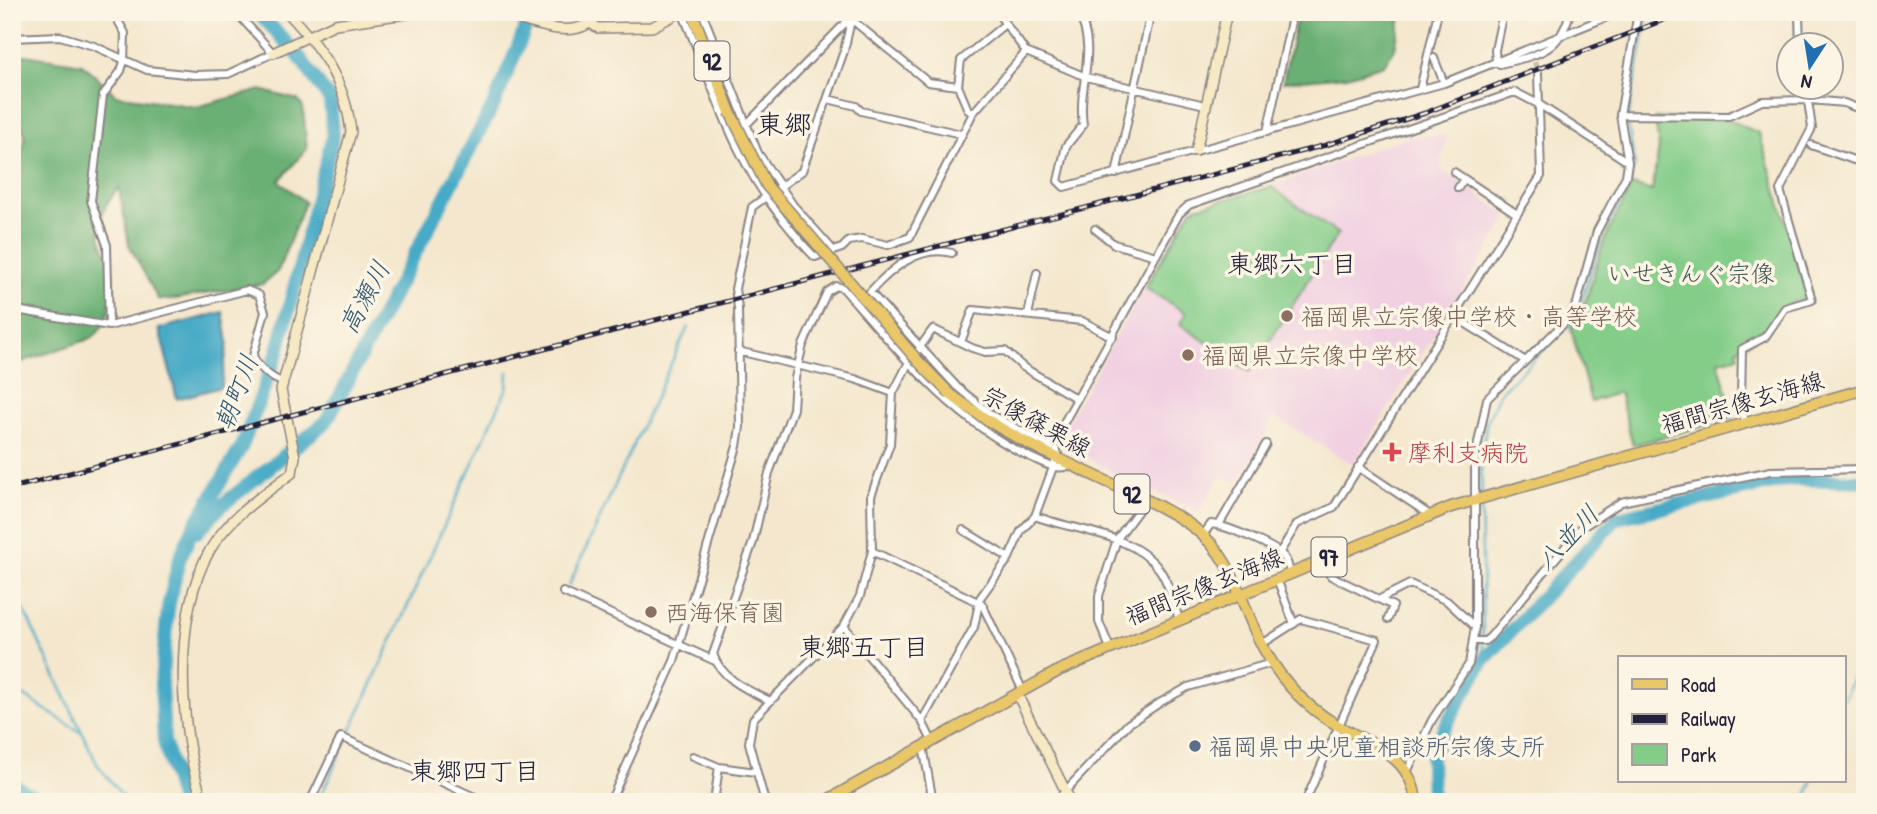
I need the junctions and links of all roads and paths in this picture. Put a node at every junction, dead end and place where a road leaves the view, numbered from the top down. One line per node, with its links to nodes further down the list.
1 (113, 12): 32 (street)
2 (236, 12): 30 (street)
3 (287, 12): 28 (street)
4 (419, 12): 28 (street)
5 (497, 12): 23 (street)
6 (599, 12): 23 (street)
7 (682, 12): 23 (street); 61 (street)
8 (692, 12): 88 (main road, 宗像篠栗線 / 92, bridge)
9 (702, 12): 49 (street)
10 (841, 12): 22 (street)
11 (997, 12): 24 (street)
12 (1078, 12): 35 (street)
13 (1151, 12): 39 (street)
14 (1227, 12): 44 (street)
15 (1293, 12): 50 (street)
16 (1438, 12): 38 (street)
17 (1503, 12): 33 (street)
18 (1570, 12): 26 (street)
19 (1619, 12): 26 (street)
20 (1639, 12): 48 (street)
21 (1799, 15): 25 (street)
22 (851, 17): 37 (street); 40 (street); 49 (street)
23 (590, 23)
24 (1005, 24): 29 (street); 37 (street)
25 (1800, 32)
26 (1565, 33): 33 (street); 33 (street)
27 (12, 38): 32 (street)
28 (307, 38): 30 (street); 81 (street)
29 (1026, 52): 35 (street); 47 (street)
30 (273, 53): 32 (street)
31 (1434, 58): 36 (street)
32 (124, 61): 73 (street)
33 (1496, 62): 36 (street)
34 (1538, 72): 45 (street)
35 (1086, 77): 39 (street); 57 (street)
36 (1444, 83): 38 (street)
37 (958, 86): 47 (street)
38 (1420, 89): 50 (street)
39 (1134, 90): 44 (street); 57 (street)
40 (828, 99): 51 (street); 59 (street)
41 (1776, 101): 48 (street)
42 (1810, 102): 85 (street)
43 (1833, 102): 46 (street)
44 (1205, 105): 53 (street)
45 (1540, 105): 54 (street); 62 (street); 66 (street)
46 (1865, 111)
47 (973, 113): 51 (street)
48 (1620, 115): 54 (street)
49 (745, 126): 59 (street)
50 (1267, 132): 53 (street)
51 (961, 134): 64 (street)
52 (1811, 145): 55 (street)
53 (1195, 151): 57 (street)
54 (1628, 162): 78 (street)
55 (1865, 164)
56 (1454, 172): 58 (street)
57 (1115, 174)
58 (1464, 179): 60 (street); 62 (street)
59 (780, 186): 61 (street); 64 (street)
60 (1458, 188)
61 (764, 195): 64 (street); 77 (street)
62 (1517, 214): 71 (street)
63 (1094, 229): 66 (street)
64 (834, 251)
65 (952, 253): 68 (street)
66 (1156, 256): 74 (street)
67 (1037, 273): 70 (street)
68 (870, 292): 69 (street); 76 (street)
69 (857, 304): 79 (street); 80 (street)
70 (1028, 314): 74 (street); 75 (street)
71 (1452, 315): 78 (street); 89 (street)
72 (12, 319): 73 (street)
73 (109, 326): 81 (street)
74 (1113, 337): 84 (street)
75 (961, 342): 76 (street); 84 (street)
76 (919, 349): 79 (street); 87 (street)
77 (738, 351): 80 (street); 116 (street)
78 (1524, 360): 91 (street)
79 (908, 364): 83 (street); 88 (street)
80 (797, 365): 83 (street); 118 (street)
81 (280, 381): 130 (street)
82 (1865, 390): 85 (main road, 福間宗像玄海線 / 97)
83 (893, 393): 99 (street)
84 (1077, 399): 87 (street)
85 (1745, 423): 91 (main road, 福間宗像玄海線 / 97)
86 (1266, 444): 95 (street)
87 (1051, 446): 88 (street)
88 (1054, 462): 92 (main road, 宗像篠栗線 / 92); 94 (street)
89 (1358, 467): 93 (street); 100 (street)
90 (1865, 469): 114 (street)
91 (1473, 499): 93 (main road, 福間宗像玄海線 / 97); 113 (street)
92 (1146, 500): 97 (main road, 宗像篠栗線 / 92); 98 (street)
93 (1430, 515): 102 (main road, 福間宗像玄海線 / 97)
94 (1035, 516): 98 (street); 101 (street)
95 (1219, 525): 97 (street); 100 (street)
96 (963, 530): 101 (street)
97 (1203, 535): 106 (main road, 宗像篠栗線 / 92)
98 (1117, 539): 109 (street); 117 (street)
99 (872, 551): 108 (street); 112 (street)
100 (1280, 552): 103 (street)
101 (1009, 558): 108 (street)
102 (1320, 561): 103 (main road, 福間宗像玄海線 / 97); 107 (street)
103 (1290, 573): 104 (main road, 福間宗像玄海線 / 97)
104 (1277, 579): 106 (main road, 福間宗像玄海線 / 97); 111 (street)
105 (562, 592): 116 (street)
106 (1242, 593): 109 (main road, 福間宗像玄海線 / 97); 115 (main road, 宗像篠栗線 / 92)
107 (1380, 599): 110 (street); 113 (street)
108 (979, 602): 120 (street); 122 (street)
109 (1179, 619): 117 (main road, 福間宗像玄海線 / 97)
110 (1388, 619)
111 (1294, 624): 115 (street); 123 (street)
112 (844, 626): 121 (street); 122 (street)
113 (1475, 627): 114 (street)
114 (1473, 641): 128 (street)
115 (1262, 645): 119 (main road, 宗像篠栗線 / 92)
116 (679, 647): 118 (street); 133 (street)
117 (1110, 648): 120 (main road, 福間宗像玄海線 / 97)
118 (715, 662): 121 (street)
119 (1272, 663): 123 (main road, 宗像篠栗線 / 92); 129 (street)
120 (1020, 692): 124 (main road, 福間宗像玄海線 / 97); 129 (street)
121 (769, 701): 127 (street)
122 (922, 721): 124 (street)
123 (1339, 726): 128 (main road, 宗像篠栗線 / 92); 140 (street)
124 (928, 744): 136 (main road, 福間宗像玄海線 / 97); 137 (street)
125 (693, 756): 126 (street)
126 (719, 767): 127 (street); 134 (street)
127 (755, 772): 135 (street)
128 (1407, 772): 141 (main road)
129 (1065, 790): 138 (street); 139 (street)
130 (204, 802)
131 (310, 802): 132 (street)
132 (486, 802)
133 (610, 802)
134 (714, 802)
135 (765, 802)
136 (824, 802)
137 (933, 802)
138 (1055, 802)
139 (1071, 802)
140 (1305, 802)
141 (1416, 802)

